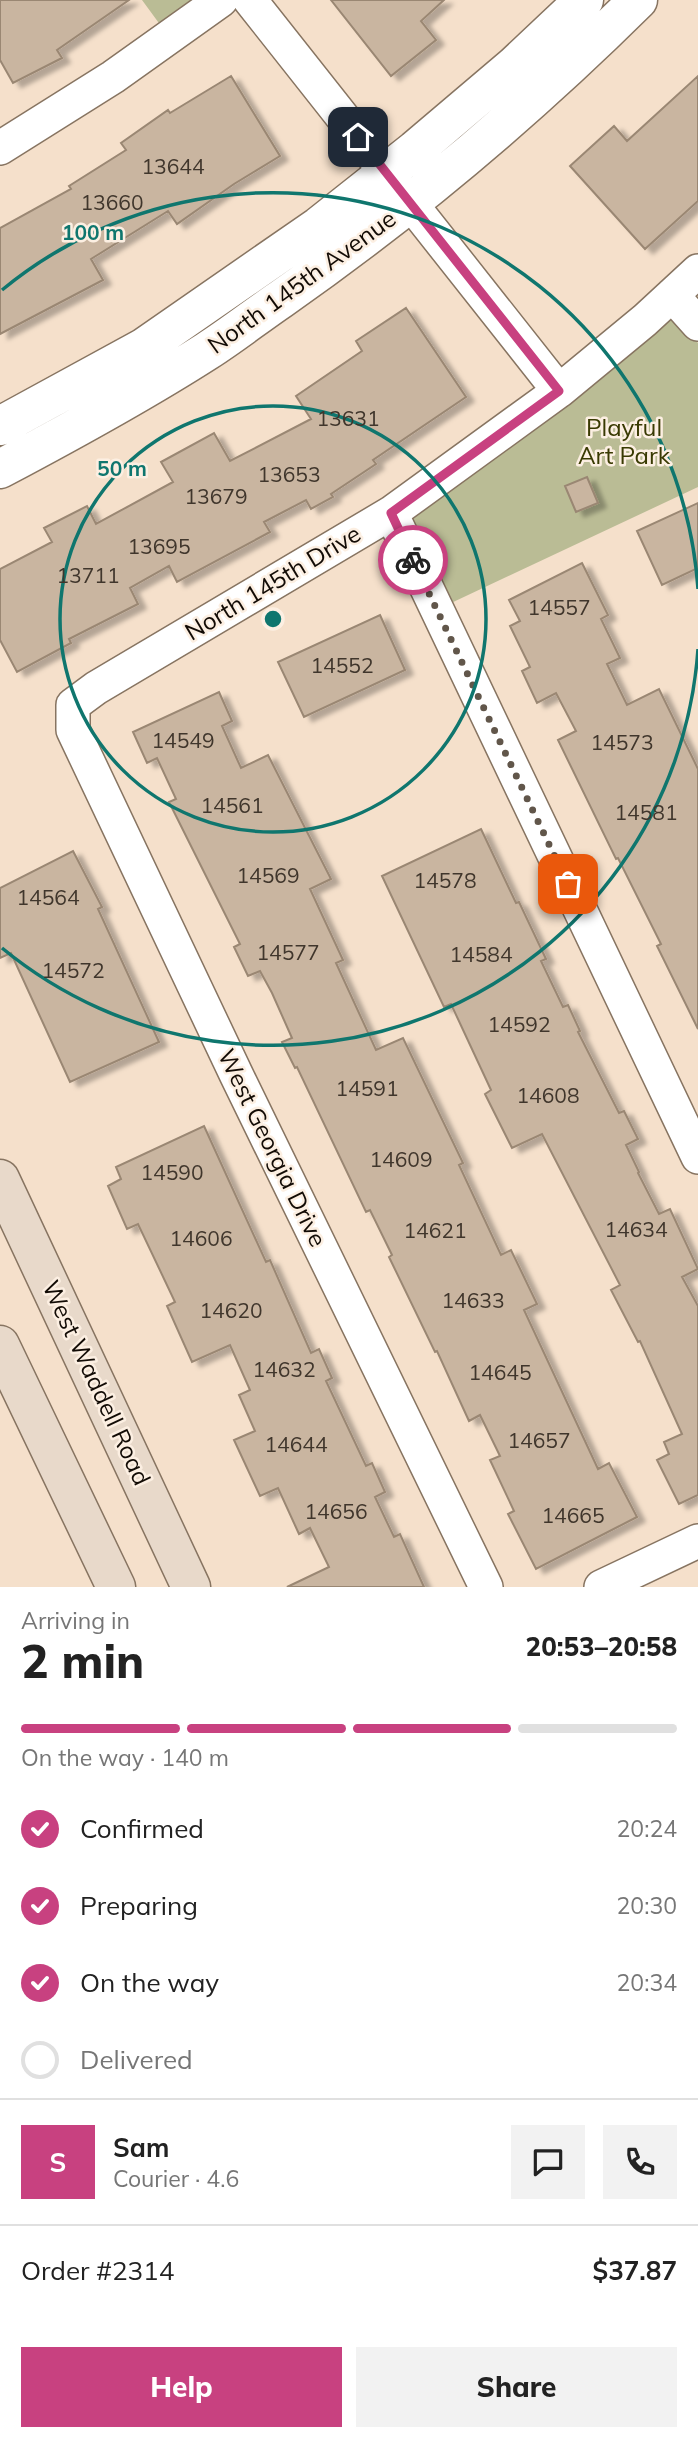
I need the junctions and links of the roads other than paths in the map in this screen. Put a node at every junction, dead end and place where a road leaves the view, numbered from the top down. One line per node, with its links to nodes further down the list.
1 (221, 0): 5 (street)
2 (250, 0): 6 (street)
3 (584, 0): 6 (street, North 145th Avenue)
4 (638, 0): 7 (street, North 145th Avenue)
5 (0, 148)
6 (387, 173): 7 (street); 12 (street, North 145th Avenue)
7 (410, 203): 11 (street); 13 (street, North 145th Avenue)
8 (698, 271): 9 (street, North 145th Drive)
9 (673, 295): 10 (street); 11 (street, North 145th Drive)
10 (698, 324)
11 (559, 391): 14 (street, North 145th Drive)
12 (0, 426)
13 (0, 469)
14 (391, 513): 15 (street, North 145th Drive); 16 (street)
15 (73, 705): 22 (street, West Georgia Drive)
16 (698, 1157)
17 (0, 1180): 21 (main road, West Waddell Road)
18 (0, 1345): 20 (main road)
19 (698, 1541): 23 (street)
20 (116, 1587)
21 (191, 1587)
22 (486, 1587)
23 (601, 1587)

